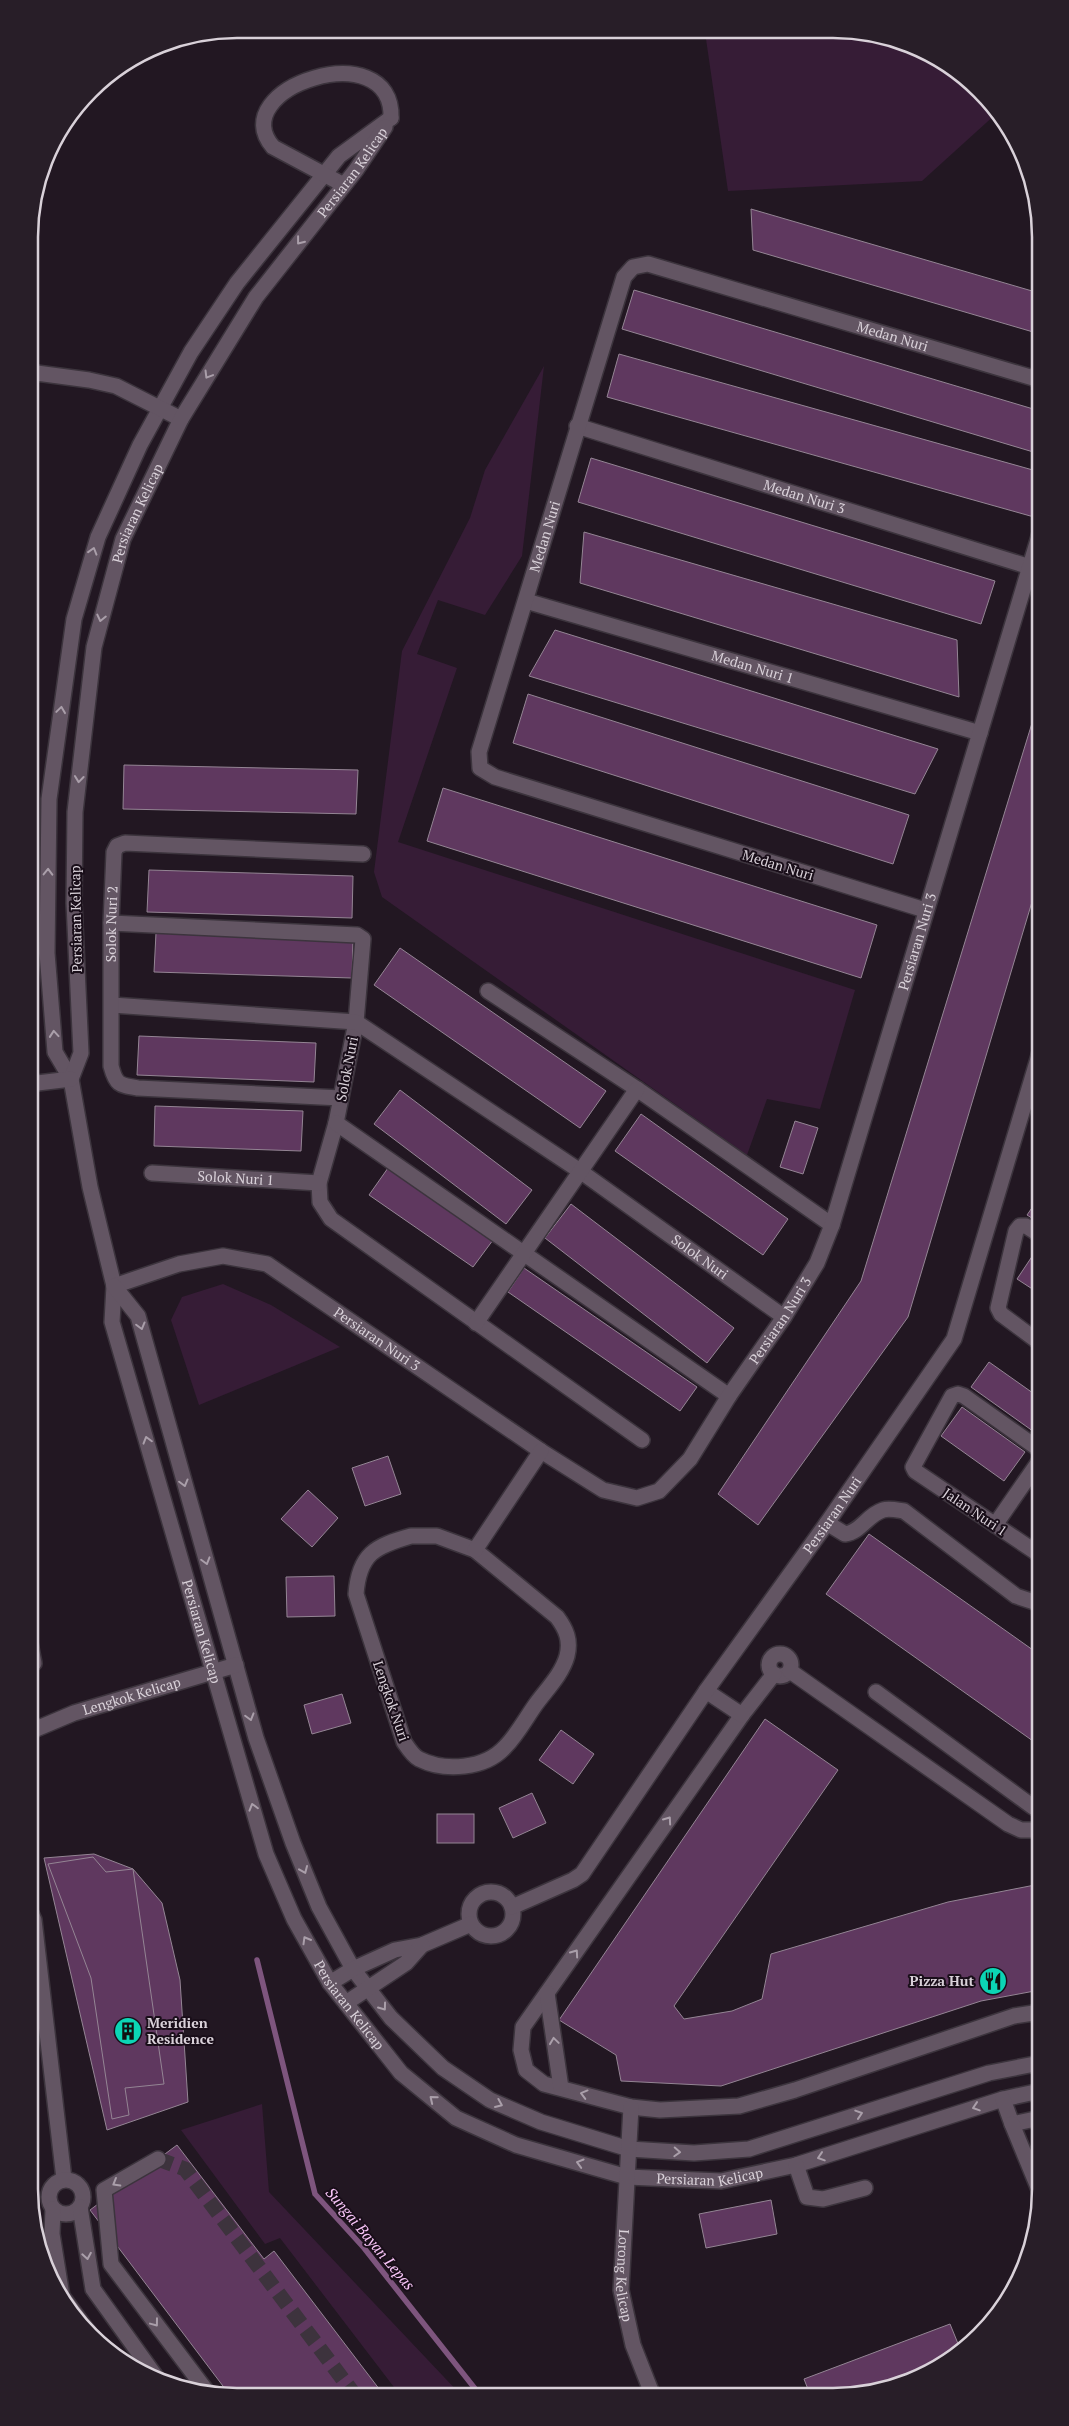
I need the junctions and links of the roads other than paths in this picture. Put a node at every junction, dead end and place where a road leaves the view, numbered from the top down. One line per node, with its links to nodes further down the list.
1 (391, 118): 2 (street, Persiaran Kelicap); 2 (street); 3 (street, Persiaran Kelicap)
2 (324, 174): 3 (street); 6 (street, Persiaran Kelicap)
3 (344, 185): 7 (street, Persiaran Kelicap, one-way to 7)
4 (38, 373): 6 (street)
5 (1032, 378): 8 (street, Medan Nuri)
6 (160, 408): 7 (street); 13 (street, Persiaran Kelicap, one-way to 6)
7 (182, 419): 14 (street, Persiaran Kelicap, one-way to 14)
8 (577, 426): 10 (street, Medan Nuri 3); 11 (street, Medan Nuri)
9 (1032, 559): 10 (street, Persiaran Nuri 3)
10 (1030, 566): 12 (street, Persiaran Nuri 3)
11 (526, 601): 12 (street, Medan Nuri 1); 16 (street, Medan Nuri)
12 (980, 733): 16 (street, Persiaran Nuri 3)
13 (56, 754): 14 (street); 21 (street, Persiaran Kelicap, one-way to 13)
14 (81, 758): 21 (street, Persiaran Kelicap, one-way to 21)
15 (363, 854): 17 (street, Solok Nuri 2)
16 (925, 910): 30 (street, Persiaran Nuri 3)
17 (111, 923): 19 (street, Solok Nuri 2); 20 (street)
18 (488, 990): 24 (street)
19 (112, 1005): 20 (street); 25 (street, Solok Nuri 2)
20 (356, 1022): 25 (street, Solok Nuri); 27 (street, Solok Nuri)
21 (71, 1078): 23 (street); 33 (street, Persiaran Kelicap)
22 (1032, 1079): 42 (street, Persiaran Nuri)
23 (38, 1083)
24 (637, 1088): 27 (street); 30 (street)
25 (340, 1098): 26 (street, Solok Nuri)
26 (336, 1123): 29 (street, Solok Nuri); 32 (street)
27 (580, 1171): 32 (street); 34 (street, Solok Nuri)
28 (152, 1173): 29 (street, Solok Nuri 1)
29 (319, 1183): 35 (street, Solok Nuri)
30 (832, 1225): 34 (street, Persiaran Nuri 3)
31 (1032, 1230): 36 (street)
32 (524, 1253): 35 (street); 37 (street)
33 (114, 1286): 40 (street, Persiaran Nuri 3); 47 (street, Persiaran Kelicap, one-way to 47); 49 (street, Persiaran Kelicap, one-way to 33)
34 (784, 1318): 37 (street, Persiaran Nuri 3)
35 (476, 1323): 38 (street, Solok Nuri)
36 (1032, 1337)
37 (729, 1396): 40 (street, Persiaran Nuri 3)
38 (642, 1440)
39 (1032, 1444): 43 (street, Jalan Nuri 1)
40 (541, 1451): 44 (street)
41 (1032, 1471): 43 (street)
42 (828, 1523): 46 (street); 51 (street, Persiaran Nuri)
43 (994, 1525): 45 (street, Jalan Nuri 1)
44 (475, 1550): 44 (street, Lengkok Nuri)
45 (1032, 1550)
46 (1032, 1601)
47 (236, 1665): 49 (street, Lengkok Kelicap); 61 (street, Persiaran Kelicap, one-way to 61)
48 (790, 1671): 50 (street); 50 (street); 56 (street)
49 (212, 1672): 54 (street, Lengkok Kelicap); 62 (street, Persiaran Kelicap, one-way to 49)
50 (774, 1674): 53 (street)
51 (706, 1692): 53 (street); 57 (street, Persiaran Nuri)
52 (876, 1692): 55 (street)
53 (742, 1715): 64 (street, one-way to 53)
54 (38, 1728)
55 (1032, 1806)
56 (1032, 1830)
57 (512, 1907): 58 (street); 58 (street)
58 (471, 1924): 59 (street)
59 (422, 1945): 61 (street); 63 (street)
60 (38, 1955): 79 (street)
61 (353, 1969): 62 (street); 63 (street, Persiaran Kelicap)
62 (330, 1982): 65 (street, Persiaran Kelicap)
63 (368, 1988): 65 (street); 74 (street, Persiaran Kelicap, one-way to 74)
64 (547, 1993): 68 (street, one-way to 64); 68 (street)
65 (346, 2003): 78 (street, Persiaran Kelicap, one-way to 65)
66 (1032, 2013): 71 (street)
67 (1032, 2065): 74 (street, Persiaran Kelicap, one-way to 67)
68 (561, 2088): 71 (street, one-way to 68)
69 (1032, 2093): 70 (street, Persiaran Kelicap)
70 (1003, 2098): 73 (street); 76 (street, Persiaran Kelicap, one-way to 76)
71 (631, 2107): 74 (street, Lorong Kelicap)
72 (1032, 2120): 73 (street)
73 (1012, 2124): 77 (street)
74 (629, 2149): 78 (street, Lorong Kelicap)
75 (158, 2159): 85 (street, one-way to 85)
76 (796, 2165): 78 (street, Persiaran Kelicap); 80 (street)
77 (1032, 2173)
78 (627, 2177): 86 (street, Lorong Kelicap)
79 (64, 2179): 81 (street); 82 (street)
80 (865, 2188)
81 (80, 2207): 82 (street); 84 (street, one-way to 84)
82 (53, 2209): 83 (street)
83 (60, 2281)
84 (151, 2369)
85 (196, 2385)
86 (650, 2388)

